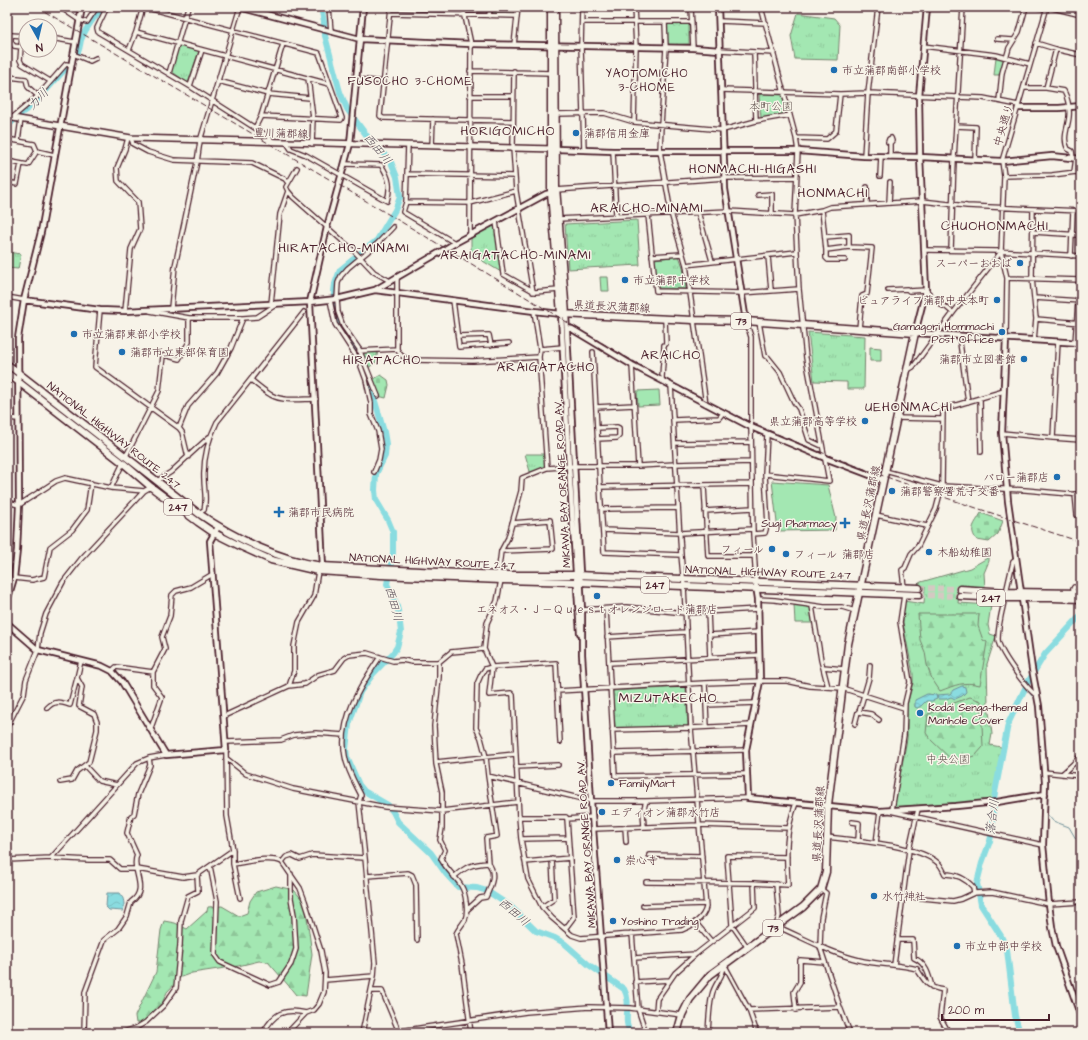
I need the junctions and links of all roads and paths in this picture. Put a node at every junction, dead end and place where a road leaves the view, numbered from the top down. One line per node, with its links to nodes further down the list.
1 (60, 7): 33 (street)
2 (82, 7): 33 (street)
3 (97, 7): 33 (street)
4 (107, 7): 63 (street)
5 (144, 7): 32 (street); 41 (street)
6 (188, 7): 32 (street)
7 (239, 7): 40 (street); 42 (street)
8 (329, 7): 42 (street)
9 (363, 7): 45 (street)
10 (391, 7): 27 (street)
11 (463, 7): 28 (street)
12 (490, 7): 30 (street)
13 (518, 7): 31 (street)
14 (551, 7): 55 (main road, 県道長沢蒲郡線)
15 (555, 7): 55 (main road, 県道長沢蒲郡線)
16 (582, 7): 35 (street)
17 (634, 7): 36 (street)
18 (691, 7): 38 (street)
19 (718, 7): 34 (street)
20 (761, 7): 39 (street)
21 (878, 7): 95 (street)
22 (927, 7): 57 (street)
23 (963, 7): 66 (street)
24 (1026, 7): 48 (street)
25 (1037, 7): 26 (street)
26 (1047, 8): 29 (street); 51 (street, 中央通り)
27 (391, 13): 28 (street); 47 (street)
28 (464, 15): 30 (street); 53 (street)
29 (1081, 15)
30 (490, 16): 31 (street)
31 (517, 16): 54 (street)
32 (185, 18): 40 (street); 50 (street)
33 (80, 20): 49 (street)
34 (719, 21): 39 (street); 65 (street)
35 (582, 22): 36 (street); 56 (street)
36 (635, 22): 37 (street); 59 (street)
37 (665, 22): 38 (street); 60 (street)
38 (692, 22): 61 (street)
39 (766, 23): 68 (street)
40 (232, 30): 52 (street); 71 (street)
41 (136, 32): 50 (street); 63 (street)
42 (330, 32): 45 (street)
43 (18, 36): 58 (street)
44 (58, 39): 49 (street)
45 (360, 39): 47 (street); 84 (street)
46 (997, 39): 48 (street)
47 (387, 40): 53 (street); 87 (street)
48 (1013, 40): 72 (street)
49 (75, 42): 69 (street)
50 (177, 43): 64 (street); 80 (street)
51 (1036, 43): 62 (street); 75 (street, 中央通り)
52 (283, 44): 77 (street); 88 (street)
53 (471, 44): 54 (street); 78 (street)
54 (514, 45): 55 (street)
55 (553, 46): 56 (street); 81 (main road, 県道長沢蒲郡線); 110 (main road, 県道長沢蒲郡線)
56 (580, 46): 59 (street); 109 (street)
57 (924, 46): 66 (street); 101 (street)
58 (18, 47)
59 (636, 47): 60 (street); 120 (street)
60 (666, 48): 61 (street); 121 (street)
61 (693, 48): 65 (street)
62 (1056, 49): 70 (street); 91 (street)
63 (130, 50): 80 (street)
64 (202, 50): 71 (street); 89 (street)
65 (720, 50): 67 (street); 92 (street)
66 (960, 50): 72 (street); 102 (street)
67 (754, 52): 68 (street); 93 (street)
68 (774, 53): 94 (street)
69 (73, 54): 74 (street); 76 (street)
70 (1081, 55)
71 (225, 56): 77 (street); 86 (street)
72 (1006, 57): 75 (street); 105 (street)
73 (20, 58): 85 (street)
74 (96, 58)
75 (1030, 64): 90 (street, 中央通り)
76 (71, 65): 85 (street); 122 (street)
77 (276, 70): 83 (street); 96 (street)
78 (470, 70): 79 (street); 99 (street)
79 (514, 71): 81 (street); 100 (street)
80 (168, 73): 89 (street)
81 (551, 73): 140 (main road, 県道長沢蒲郡線)
82 (9, 77): 98 (street)
83 (308, 78): 88 (street); 103 (street)
84 (356, 79): 87 (street); 135 (street)
85 (50, 81): 98 (street)
86 (218, 81): 96 (street); 104 (street)
87 (383, 82): 115 (street)
88 (330, 84): 114 (street)
89 (190, 86): 104 (street)
90 (1024, 88): 91 (street); 107 (street, 中央通り)
91 (1046, 88): 108 (street)
92 (721, 90): 93 (street); 125 (street)
93 (755, 91): 94 (street); 118 (street)
94 (783, 92): 97 (street); 111 (street)
95 (868, 93): 97 (street); 101 (street); 148 (street)
96 (268, 94): 103 (street); 112 (street)
97 (840, 94): 127 (street)
98 (38, 96): 113 (street)
99 (470, 96): 100 (street); 116 (street)
100 (513, 96): 117 (street)
101 (919, 96): 102 (street); 151 (street)
102 (957, 97): 105 (street); 123 (street)
103 (310, 98): 114 (street)
104 (212, 100): 124 (street); 130 (street)
105 (999, 100): 107 (street)
106 (1081, 106): 108 (street)
107 (1018, 107): 108 (street); 156 (street, 中央通り)
108 (1069, 108): 152 (street)
109 (583, 113): 110 (street); 120 (street); 141 (street)
110 (556, 114): 140 (main road, 県道長沢蒲郡線)
111 (790, 115): 118 (street); 127 (street)
112 (261, 116): 114 (street); 124 (street)
113 (15, 118): 119 (street); 122 (main road, 豊川蒲郡線); 129 (street)
114 (313, 118): 134 (street)
115 (433, 119): 116 (street); 137 (street)
116 (470, 120): 117 (street); 138 (street)
117 (513, 121): 139 (street)
118 (756, 121): 125 (street)
119 (7, 122)
120 (634, 122): 121 (street)
121 (660, 125): 125 (street); 144 (street)
122 (60, 126): 126 (main road, 豊川蒲郡線); 147 (street)
123 (956, 126): 153 (street); 154 (street)
124 (255, 128): 131 (street)
125 (723, 130): 145 (street)
126 (130, 138): 130 (main road, 豊川蒲郡線); 157 (street); 255 (street)
127 (796, 138): 146 (street)
128 (7, 139): 129 (street)
129 (18, 141): 142 (street)
130 (200, 141): 131 (main road, 豊川蒲郡線); 157 (street)
131 (273, 142): 132 (main road, 豊川蒲郡線)
132 (287, 143): 134 (main road, 豊川蒲郡線); 164 (street)
133 (890, 143): 150 (street)
134 (312, 144): 135 (main road, 豊川蒲郡線)
135 (350, 144): 136 (main road, 豊川蒲郡線); 159 (street)
136 (408, 145): 137 (main road, 豊川蒲郡線); 162 (street)
137 (432, 146): 138 (main road, 豊川蒲郡線)
138 (470, 147): 139 (main road, 豊川蒲郡線); 165 (street)
139 (513, 148): 140 (main road, 豊川蒲郡線); 166 (street)
140 (553, 149): 141 (street); 179 (main road, 県道長沢蒲郡線)
141 (584, 150): 143 (street)
142 (37, 151): 147 (street); 158 (street)
143 (613, 151): 144 (street); 175 (street)
144 (660, 151): 145 (street); 172 (street)
145 (724, 151): 146 (street); 169 (street)
146 (798, 151): 148 (street); 170 (street)
147 (54, 155): 246 (street)
148 (864, 156): 149 (street)
149 (881, 156): 150 (street); 167 (street)
150 (890, 157): 151 (street)
151 (920, 157): 153 (street); 181 (street)
152 (1077, 158): 156 (street); 161 (street)
153 (954, 159): 154 (street); 186 (street)
154 (975, 160): 156 (street)
155 (7, 161): 158 (street)
156 (1002, 161): 168 (street, 中央通り)
157 (197, 162): 174 (street); 253 (street)
158 (21, 164): 171 (street)
159 (345, 164): 164 (street); 164 (street)
160 (297, 168): 174 (street)
161 (1074, 172): 163 (street); 168 (street)
162 (407, 174): 165 (street); 182 (street)
163 (1081, 174)
164 (342, 176): 202 (street)
165 (470, 176): 166 (street); 183 (street)
166 (515, 176): 177 (street)
167 (880, 176)
168 (1004, 176): 187 (street, 中央通り)
169 (725, 178): 170 (street); 172 (street); 191 (street)
170 (796, 178): 198 (street)
171 (7, 182)
172 (666, 182): 175 (street); 195 (street)
173 (890, 182): 184 (street)
174 (288, 183): 178 (street)
175 (614, 185): 179 (street); 199 (street)
176 (867, 187): 185 (street)
177 (516, 190): 183 (street); 188 (street)
178 (288, 191): 202 (street); 251 (street)
179 (554, 192): 188 (street); 200 (main road, 県道長沢蒲郡線); 235 (main road, 県道長沢蒲郡線)
180 (758, 195): 196 (street)
181 (922, 201): 184 (street); 186 (street); 212 (street)
182 (406, 202): 183 (street); 209 (street)
183 (470, 203): 206 (street)
184 (889, 203): 185 (street)
185 (867, 204): 190 (street)
186 (952, 205): 187 (street); 213 (street)
187 (1003, 208): 189 (street); 215 (street, 中央通り)
188 (519, 209): 201 (street); 240 (street)
189 (1033, 209): 192 (street); 204 (street)
190 (822, 210): 198 (street); 208 (street)
191 (729, 211): 194 (street); 196 (street); 223 (street)
192 (1073, 211): 193 (street); 205 (street)
193 (1081, 211)
194 (698, 212): 195 (street); 226 (street)
195 (671, 213): 197 (street); 217 (street)
196 (772, 213): 198 (street)
197 (648, 215): 199 (street); 218 (street)
198 (796, 215): 214 (street)
199 (616, 216): 200 (street)
200 (558, 219): 260 (main road, 県道長沢蒲郡線)
201 (496, 221): 206 (street); 240 (street)
202 (327, 227): 222 (street); 250 (street)
203 (393, 227): 222 (street)
204 (1033, 232): 205 (street); 216 (street)
205 (1072, 234): 207 (street); 220 (street)
206 (470, 235): 209 (street)
207 (1081, 235)
208 (825, 237): 210 (street); 211 (street)
209 (455, 243): 228 (street)
210 (849, 247): 211 (street); 271 (street)
211 (826, 250): 224 (street)
212 (925, 250): 213 (street); 238 (street)
213 (951, 250): 215 (street)
214 (796, 252): 219 (street); 233 (street)
215 (1001, 252): 216 (street); 229 (street, 中央通り); 259 (street)
216 (1032, 253): 220 (street); 230 (street)
217 (682, 254): 218 (street); 227 (street)
218 (652, 256): 239 (street)
219 (768, 256): 223 (street); 236 (street)
220 (1071, 256): 221 (street)
221 (1081, 256)
222 (360, 258): 232 (street); 245 (street)
223 (736, 259): 226 (street); 242 (street)
224 (845, 260)
225 (1081, 260): 231 (street)
226 (712, 261): 227 (street)
227 (686, 265): 239 (street)
228 (397, 277): 232 (street); 241 (street)
229 (1008, 278): 230 (street); 276 (street, 中央通り)
230 (1032, 278): 231 (street); 244 (street)
231 (1080, 280): 249 (street)
232 (390, 281): 234 (street)
233 (799, 289): 236 (street); 269 (street)
234 (375, 290): 241 (street); 245 (street)
235 (559, 290): 240 (street); 260 (main road, 県道長沢蒲郡線)
236 (771, 290): 242 (street)
237 (888, 290): 238 (street)
238 (926, 290): 259 (street); 272 (street)
239 (689, 291): 242 (street); 265 (street)
240 (533, 292)
241 (397, 293): 248 (street); 284 (street)
242 (742, 293): 266 (street)
243 (7, 297): 246 (street)
244 (1034, 298): 249 (street); 264 (street)
245 (337, 299): 247 (street); 286 (street)
246 (24, 300): 254 (street); 295 (street)
247 (330, 300): 250 (street); 340 (street)
248 (453, 300): 257 (street); 275 (street)
249 (1079, 301): 268 (street)
250 (310, 302): 252 (street); 303 (street)
251 (271, 304): 252 (street); 253 (street)
252 (277, 304): 262 (street)
253 (171, 308): 256 (street)
254 (100, 310): 255 (street); 307 (street)
255 (125, 311): 256 (street)
256 (149, 311): 261 (street)
257 (534, 311): 260 (street); 285 (street)
258 (304, 312): 296 (street)
259 (953, 313): 273 (street)
260 (564, 314): 263 (main road, 県道長沢蒲郡線 / 73); 270 (street, MIKAWA BAY ORANGE ROAD AV.); 283 (street, MIKAWA BAY ORANGE ROAD AV.)
261 (189, 318): 262 (street); 307 (street)
262 (243, 318): 316 (street)
263 (665, 319): 265 (main road, 県道長沢蒲郡線 / 73); 297 (street)
264 (1036, 319): 268 (street); 277 (street)
265 (693, 320): 266 (main road, 県道長沢蒲郡線 / 73); 305 (street)
266 (746, 321): 267 (main road, 県道長沢蒲郡線 / 73); 315 (street)
267 (759, 322): 269 (main road, 県道長沢蒲郡線 / 73); 326 (street)
268 (1079, 322): 280 (street)
269 (803, 324): 271 (main road, 県道長沢蒲郡線 / 73); 326 (street)
270 (567, 328): 290 (street); 334 (street, MIKAWA BAY ORANGE ROAD AV.)
271 (859, 329): 272 (main road, 県道長沢蒲郡線 / 73)
272 (916, 333): 273 (street); 293 (main road, 県道長沢蒲郡線 / 73)
273 (937, 334): 274 (street); 293 (street)
274 (959, 335): 276 (street); 304 (street)
275 (458, 336): 282 (street); 282 (street)
276 (1006, 338): 277 (street); 300 (street)
277 (1034, 340): 278 (street)
278 (1058, 341): 280 (street); 321 (street)
279 (509, 342): 282 (street)
280 (1075, 343): 281 (street)
281 (1081, 343)
282 (491, 345)
283 (563, 347): 285 (street); 337 (street, MIKAWA BAY ORANGE ROAD AV.)
284 (397, 349): 286 (street); 288 (street)
285 (540, 349): 288 (street)
286 (359, 351): 301 (street)
287 (593, 352): 291 (street)
288 (539, 357): 338 (street)
289 (7, 364): 295 (main road, NATIONAL HIGHWAY ROUTE 247 / 247)
290 (632, 365): 297 (street); 306 (street)
291 (594, 368): 292 (street); 308 (street)
292 (577, 369)
293 (907, 370): 311 (main road, 県道長沢蒲郡線 / 73)
294 (7, 373): 298 (main road, NATIONAL HIGHWAY ROUTE 247 / 247)
295 (19, 373): 298 (street); 328 (main road, NATIONAL HIGHWAY ROUTE 247 / 247)
296 (251, 380): 303 (street); 320 (street)
297 (662, 380): 299 (street)
298 (18, 381): 312 (street); 332 (main road, NATIONAL HIGHWAY ROUTE 247 / 247)
299 (671, 385): 305 (street); 314 (street)
300 (1004, 391): 302 (street); 318 (street)
301 (378, 396)
302 (980, 398): 304 (street); 327 (street)
303 (316, 399): 378 (street)
304 (968, 402): 313 (street)
305 (706, 404): 309 (street)
306 (634, 405): 308 (street); 336 (street)
307 (151, 407): 316 (street); 328 (street)
308 (596, 408): 317 (street)
309 (723, 413): 314 (street); 315 (street)
310 (7, 418): 312 (street)
311 (896, 418): 313 (street); 339 (main road, 県道長沢蒲郡線 / 73)
312 (18, 419): 357 (street)
313 (943, 419): 348 (street)
314 (674, 420): 325 (street)
315 (751, 427): 319 (street); 324 (street)
316 (179, 428): 329 (street)
317 (596, 428): 322 (street); 322 (street)
318 (1002, 433): 321 (street); 352 (street)
319 (767, 434): 330 (street); 341 (street)
320 (210, 437): 329 (street); 362 (street)
321 (1053, 438): 323 (street)
322 (597, 439): 335 (street)
323 (1081, 440)
324 (751, 442): 325 (street); 331 (street)
325 (675, 443): 333 (street)
326 (822, 446): 330 (street)
327 (980, 452)
328 (126, 456): 343 (main road, NATIONAL HIGHWAY ROUTE 247 / 247)
329 (188, 457): 343 (street)
330 (825, 458): 341 (street); 342 (street)
331 (751, 462): 333 (street); 345 (street)
332 (123, 463): 349 (main road, NATIONAL HIGHWAY ROUTE 247 / 247); 351 (street)
333 (676, 464): 336 (street); 346 (street)
334 (574, 466): 335 (street); 337 (street); 383 (street, MIKAWA BAY ORANGE ROAD AV.)
335 (598, 466): 336 (street); 350 (street)
336 (638, 466)
337 (569, 467): 338 (street); 383 (street, MIKAWA BAY ORANGE ROAD AV.)
338 (547, 468): 365 (street)
339 (885, 471): 342 (main road, 県道長沢蒲郡線 / 73); 348 (street)
340 (374, 472)
341 (765, 474): 373 (street)
342 (883, 480): 363 (main road, 県道長沢蒲郡線 / 73)
343 (157, 481): 362 (main road, NATIONAL HIGHWAY ROUTE 247 / 247)
344 (91, 483): 351 (street); 357 (street); 381 (street)
345 (752, 484): 347 (street); 359 (street)
346 (678, 486): 347 (street); 350 (street); 358 (street)
347 (704, 486): 361 (street)
348 (942, 486): 352 (street); 366 (street)
349 (151, 487): 353 (street); 370 (main road, NATIONAL HIGHWAY ROUTE 247 / 247)
350 (600, 487): 360 (street)
351 (111, 488): 353 (street)
352 (1007, 490): 354 (street); 377 (street)
353 (144, 491): 413 (street)
354 (1076, 494): 355 (street); 364 (street)
355 (1081, 495)
356 (7, 502): 357 (street)
357 (19, 505): 381 (street)
358 (678, 508): 360 (street); 372 (street)
359 (752, 508): 361 (street); 368 (street)
360 (602, 509): 369 (street)
361 (705, 511): 371 (street)
362 (198, 513): 367 (main road, NATIONAL HIGHWAY ROUTE 247 / 247)
363 (876, 515): 366 (street); 386 (main road, 県道長沢蒲郡線 / 73)
364 (1077, 515)
365 (512, 523): 374 (street); 374 (street)
366 (927, 526): 387 (street)
367 (218, 527): 370 (street); 378 (main road, NATIONAL HIGHWAY ROUTE 247 / 247)
368 (753, 529): 371 (street); 373 (street)
369 (603, 530): 372 (street); 375 (street)
370 (214, 532): 378 (main road, NATIONAL HIGHWAY ROUTE 247 / 247); 380 (street)
371 (706, 532): 372 (street); 376 (street)
372 (680, 533): 375 (street)
373 (753, 534): 376 (street)
374 (502, 551): 382 (street)
375 (681, 555): 384 (street)
376 (754, 556): 385 (street)
377 (1016, 560): 388 (street); 395 (street)
378 (321, 569): 379 (main road, NATIONAL HIGHWAY ROUTE 247 / 247); 379 (main road, NATIONAL HIGHWAY ROUTE 247 / 247); 432 (street)
379 (392, 572): 382 (main road, NATIONAL HIGHWAY ROUTE 247 / 247)
380 (211, 574): 427 (street); 445 (street)
381 (14, 578): 399 (street)
382 (500, 578): 383 (main road, NATIONAL HIGHWAY ROUTE 247 / 247); 412 (street)
383 (579, 578): 384 (main road, NATIONAL HIGHWAY ROUTE 247 / 247); 403 (street, MIKAWA BAY ORANGE ROAD AV.); 414 (street, MIKAWA BAY ORANGE ROAD AV.)
384 (683, 582): 385 (main road, NATIONAL HIGHWAY ROUTE 247 / 247); 389 (main road, NATIONAL HIGHWAY ROUTE 247 / 247); 406 (street)
385 (756, 582): 386 (main road, NATIONAL HIGHWAY ROUTE 247 / 247); 389 (street)
386 (860, 585): 387 (main road, NATIONAL HIGHWAY ROUTE 247 / 247); 391 (main road, 県道長沢蒲郡線 / 73)
387 (904, 587): 393 (main road, NATIONAL HIGHWAY ROUTE 247 / 247)
388 (1007, 588)
389 (757, 589): 391 (main road, NATIONAL HIGHWAY ROUTE 247 / 247); 397 (street)
390 (1081, 590): 392 (street)
391 (859, 592): 393 (main road, NATIONAL HIGHWAY ROUTE 247 / 247); 404 (main road, 県道長沢蒲郡線 / 73)
392 (1073, 593): 394 (main road, 247); 395 (main road, 247)
393 (904, 594): 443 (street)
394 (1081, 594)
395 (1022, 595): 396 (main road, 247); 396 (main road, 247); 398 (main road, 247); 439 (street)
396 (1005, 598): 439 (street)
397 (758, 599): 400 (street); 402 (street)
398 (1081, 599)
399 (7, 601)
400 (812, 606): 404 (street); 424 (street)
401 (606, 609): 403 (street); 406 (street); 411 (street)
402 (759, 609): 405 (street); 409 (street)
403 (582, 610): 414 (street, MIKAWA BAY ORANGE ROAD AV.)
404 (855, 611): 425 (main road, 県道長沢蒲郡線 / 73)
405 (708, 612): 406 (street); 410 (street)
406 (685, 613): 408 (street)
407 (7, 623): 413 (street)
408 (685, 632): 411 (street); 418 (street)
409 (759, 632): 410 (street); 415 (street)
410 (708, 635): 417 (street)
411 (607, 637): 421 (street)
412 (484, 649): 420 (street); 423 (street)
413 (38, 650): 419 (street); 449 (street)
414 (582, 654): 435 (street, MIKAWA BAY ORANGE ROAD AV.)
415 (759, 654): 417 (street); 429 (street)
416 (380, 657): 420 (street); 432 (street); 454 (street)
417 (710, 657): 418 (street)
418 (687, 659): 421 (street); 431 (street)
419 (81, 661): 426 (street); 428 (street)
420 (439, 662): 467 (street)
421 (609, 663): 436 (street)
422 (870, 665): 438 (street)
423 (492, 667): 437 (street); 461 (street); 464 (street)
424 (823, 668): 425 (street); 433 (street)
425 (844, 669): 434 (main road, 県道長沢蒲郡線 / 73)
426 (112, 671): 427 (street); 451 (street)
427 (152, 672): 451 (street)
428 (76, 678): 442 (street); 469 (street)
429 (760, 681): 430 (street); 433 (street); 440 (street)
430 (705, 683): 431 (street); 441 (street)
431 (688, 684): 436 (street); 452 (street)
432 (289, 686): 445 (street)
433 (828, 687): 434 (street)
434 (842, 688): 438 (street); 489 (main road, 県道長沢蒲郡線 / 73)
435 (585, 689): 436 (street); 437 (street); 483 (street, MIKAWA BAY ORANGE ROAD AV.)
436 (610, 689): 453 (street)
437 (557, 692): 456 (street)
438 (864, 695): 443 (street); 444 (street)
439 (1036, 695): 471 (street)
440 (756, 703): 441 (street); 448 (street)
441 (706, 705): 450 (street)
442 (47, 708)
443 (904, 708): 493 (street)
444 (860, 712): 446 (street); 447 (street)
445 (224, 716): 455 (street)
446 (879, 720)
447 (855, 724)
448 (751, 725): 450 (street); 458 (street)
449 (7, 727)
450 (707, 727): 452 (street)
451 (151, 728): 462 (street)
452 (690, 728): 453 (street); 459 (street)
453 (612, 730): 460 (street)
454 (344, 735): 455 (street); 485 (street)
455 (226, 742): 457 (street)
456 (560, 742)
457 (226, 750): 462 (street); 466 (street)
458 (746, 750): 459 (street); 472 (street)
459 (693, 752): 460 (street); 474 (street)
460 (614, 753): 474 (street)
461 (516, 754): 464 (street); 470 (street)
462 (166, 755): 465 (street)
463 (1081, 755): 473 (street)
464 (486, 757): 467 (street); 475 (street)
465 (149, 758): 479 (street); 526 (street)
466 (226, 758): 485 (street); 511 (street)
467 (436, 762): 491 (street)
468 (558, 765): 470 (street)
469 (85, 766): 477 (street); 479 (street)
470 (516, 767): 478 (street)
471 (1044, 772): 473 (street); 480 (street)
472 (746, 774): 474 (street); 481 (street)
473 (1062, 774): 476 (street)
474 (695, 775): 482 (street)
475 (488, 776): 478 (street); 488 (street)
476 (1081, 776)
477 (60, 782)
478 (517, 783): 483 (street); 486 (street)
479 (116, 786): 516 (street)
480 (1045, 794): 490 (street); 510 (street)
481 (748, 798): 482 (street); 487 (street)
482 (697, 800): 484 (street); 499 (street)
483 (591, 801): 484 (street); 495 (street, MIKAWA BAY ORANGE ROAD AV.)
484 (646, 801): 500 (street)
485 (359, 802): 491 (street); 517 (street)
486 (518, 802): 488 (street); 494 (street)
487 (796, 803): 489 (street); 502 (street)
488 (492, 804): 491 (street); 523 (street)
489 (828, 805): 492 (street); 504 (main road, 県道長沢蒲郡線 / 73)
490 (918, 809): 493 (street); 496 (street)
491 (442, 811): 530 (street)
492 (880, 811): 493 (street); 509 (street)
493 (889, 811): 496 (street)
494 (519, 817): 497 (street); 506 (street)
495 (592, 817): 497 (street); 503 (street, MIKAWA BAY ORANGE ROAD AV.)
496 (916, 817): 510 (street); 512 (street)
497 (567, 819): 505 (street)
498 (852, 822): 507 (street)
499 (699, 825): 500 (street); 502 (street); 514 (street)
500 (644, 826): 501 (street)
501 (625, 827): 503 (street); 508 (street)
502 (789, 828): 515 (street)
503 (593, 829): 551 (street, MIKAWA BAY ORANGE ROAD AV.)
504 (827, 837): 507 (street); 536 (main road, 県道長沢蒲郡線 / 73)
505 (568, 838): 506 (street); 518 (street)
506 (521, 839): 522 (street)
507 (858, 841): 509 (street)
508 (626, 842)
509 (876, 843): 512 (street)
510 (1043, 845): 542 (street)
511 (233, 850): 524 (street); 525 (street)
512 (909, 850): 537 (street); 538 (street)
513 (649, 855): 514 (street)
514 (702, 856): 532 (street)
515 (787, 857): 533 (street); 535 (street)
516 (51, 858): 520 (street); 526 (street)
517 (366, 858): 521 (street); 529 (street)
518 (570, 858): 519 (street); 549 (street)
519 (552, 859): 522 (street); 544 (street)
520 (7, 860)
521 (282, 862): 524 (street); 527 (street)
522 (525, 862): 544 (street)
523 (488, 863): 530 (street); 545 (street)
524 (233, 864): 539 (street)
525 (210, 866): 527 (street); 528 (street)
526 (137, 869): 528 (street); 579 (street)
527 (291, 874): 563 (street)
528 (197, 875): 580 (street)
529 (367, 876): 552 (street); 562 (street)
530 (454, 876): 545 (street)
531 (646, 882): 532 (street)
532 (704, 883): 533 (street); 541 (street)
533 (729, 883): 534 (street); 547 (street)
534 (754, 883): 535 (street); 547 (street)
535 (776, 884): 548 (street)
536 (821, 889): 548 (main road, 県道長沢蒲郡線 / 73); 555 (street)
537 (974, 893): 538 (street); 542 (street)
538 (903, 896): 553 (street)
539 (240, 898)
540 (1081, 902): 542 (street)
541 (705, 904): 543 (street); 546 (street)
542 (1049, 904): 576 (street)
543 (643, 906)
544 (542, 907): 549 (street)
545 (467, 910): 577 (street)
546 (695, 922): 550 (street); 554 (street)
547 (732, 925): 554 (street); 556 (street)
548 (776, 926): 555 (street); 556 (main road, 県道長沢蒲郡線 / 73)
549 (565, 929): 551 (street)
550 (632, 933): 551 (street); 558 (street)
551 (601, 935): 568 (street, MIKAWA BAY ORANGE ROAD AV.)
552 (417, 940)
553 (897, 940): 561 (street); 566 (street)
554 (711, 941): 557 (street)
555 (820, 947): 559 (street); 561 (street)
556 (748, 948): 560 (main road, 県道長沢蒲郡線 / 73)
557 (696, 954): 558 (street); 564 (street)
558 (634, 958): 565 (street)
559 (825, 962): 569 (street); 572 (street)
560 (724, 964): 571 (street); 575 (main road, 県道長沢蒲郡線 / 73); 588 (street)
561 (894, 965): 566 (street)
562 (374, 976): 563 (street); 567 (street)
563 (326, 980): 574 (street)
564 (670, 980): 565 (street); 573 (street)
565 (635, 982): 570 (street)
566 (932, 988): 591 (street)
567 (371, 991): 578 (street); 583 (street)
568 (606, 1006): 570 (street); 577 (street); 585 (street, MIKAWA BAY ORANGE ROAD AV.)
569 (840, 1007): 572 (street); 590 (street)
570 (638, 1009): 573 (street); 586 (street)
571 (748, 1010): 572 (street); 589 (street)
572 (796, 1010)
573 (656, 1011): 575 (street)
574 (306, 1013): 581 (street); 582 (street)
575 (682, 1015): 587 (main road, 県道長沢蒲郡線 / 73)
576 (1081, 1017)
577 (469, 1021): 578 (street); 584 (street)
578 (399, 1032)
579 (84, 1033)
580 (120, 1033)
581 (264, 1033)
582 (287, 1033)
583 (362, 1033)
584 (471, 1033)
585 (608, 1033)
586 (646, 1033)
587 (676, 1033)
588 (708, 1033)
589 (757, 1033)
590 (850, 1033)
591 (949, 1033)

